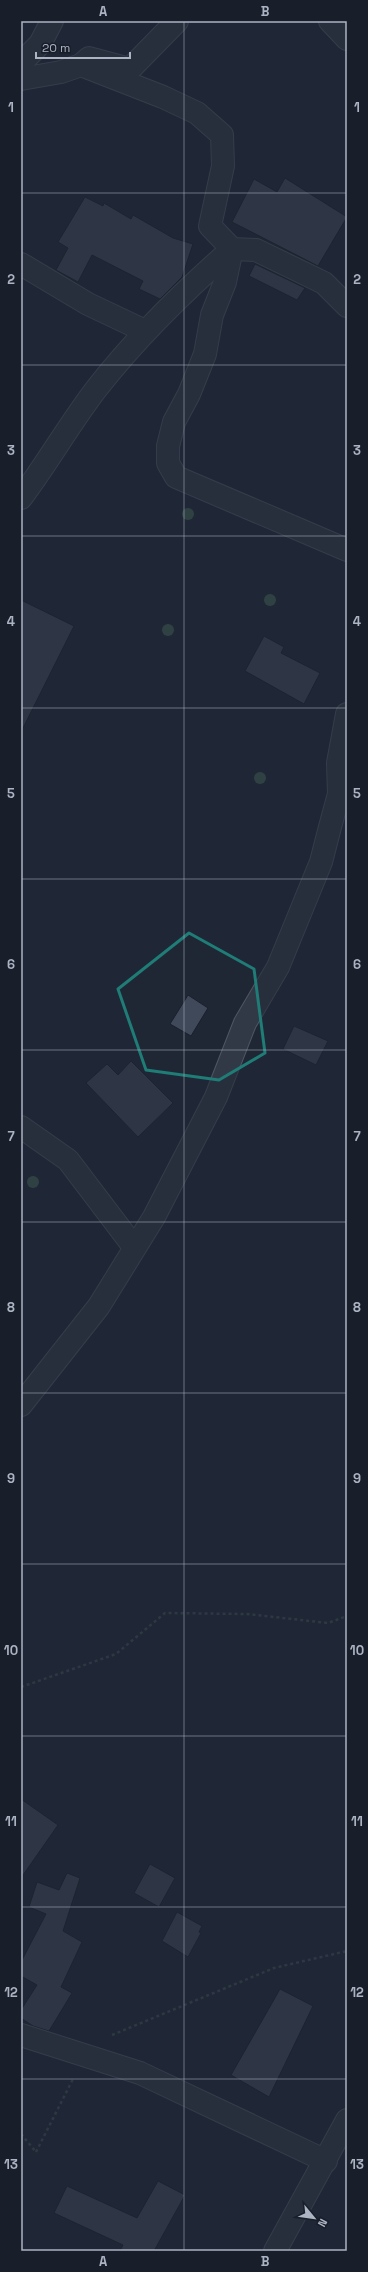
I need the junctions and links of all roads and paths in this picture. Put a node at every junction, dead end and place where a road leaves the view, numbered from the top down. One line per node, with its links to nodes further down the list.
1 (52, 21): 5 (street)
2 (177, 21): 6 (street)
3 (330, 21): 4 (street)
4 (347, 39)
5 (21, 64)
6 (80, 65): 7 (street); 8 (street)
7 (21, 79)
8 (232, 250): 10 (street); 11 (street); 13 (street)
9 (21, 264): 11 (street)
10 (347, 306)
11 (145, 331): 12 (street)
12 (21, 498)
13 (347, 550)
14 (347, 714): 16 (street)
15 (21, 1126): 16 (street)
16 (134, 1247): 17 (street)
17 (21, 1406)
18 (347, 1616): 19 (path)
19 (21, 1687)
20 (347, 1950): 22 (path)
21 (21, 2035): 22 (street)
22 (78, 2054): 24 (path); 25 (street)
23 (347, 2120): 25 (street)
24 (21, 2135)
25 (326, 2161): 26 (street)
26 (275, 2251)

